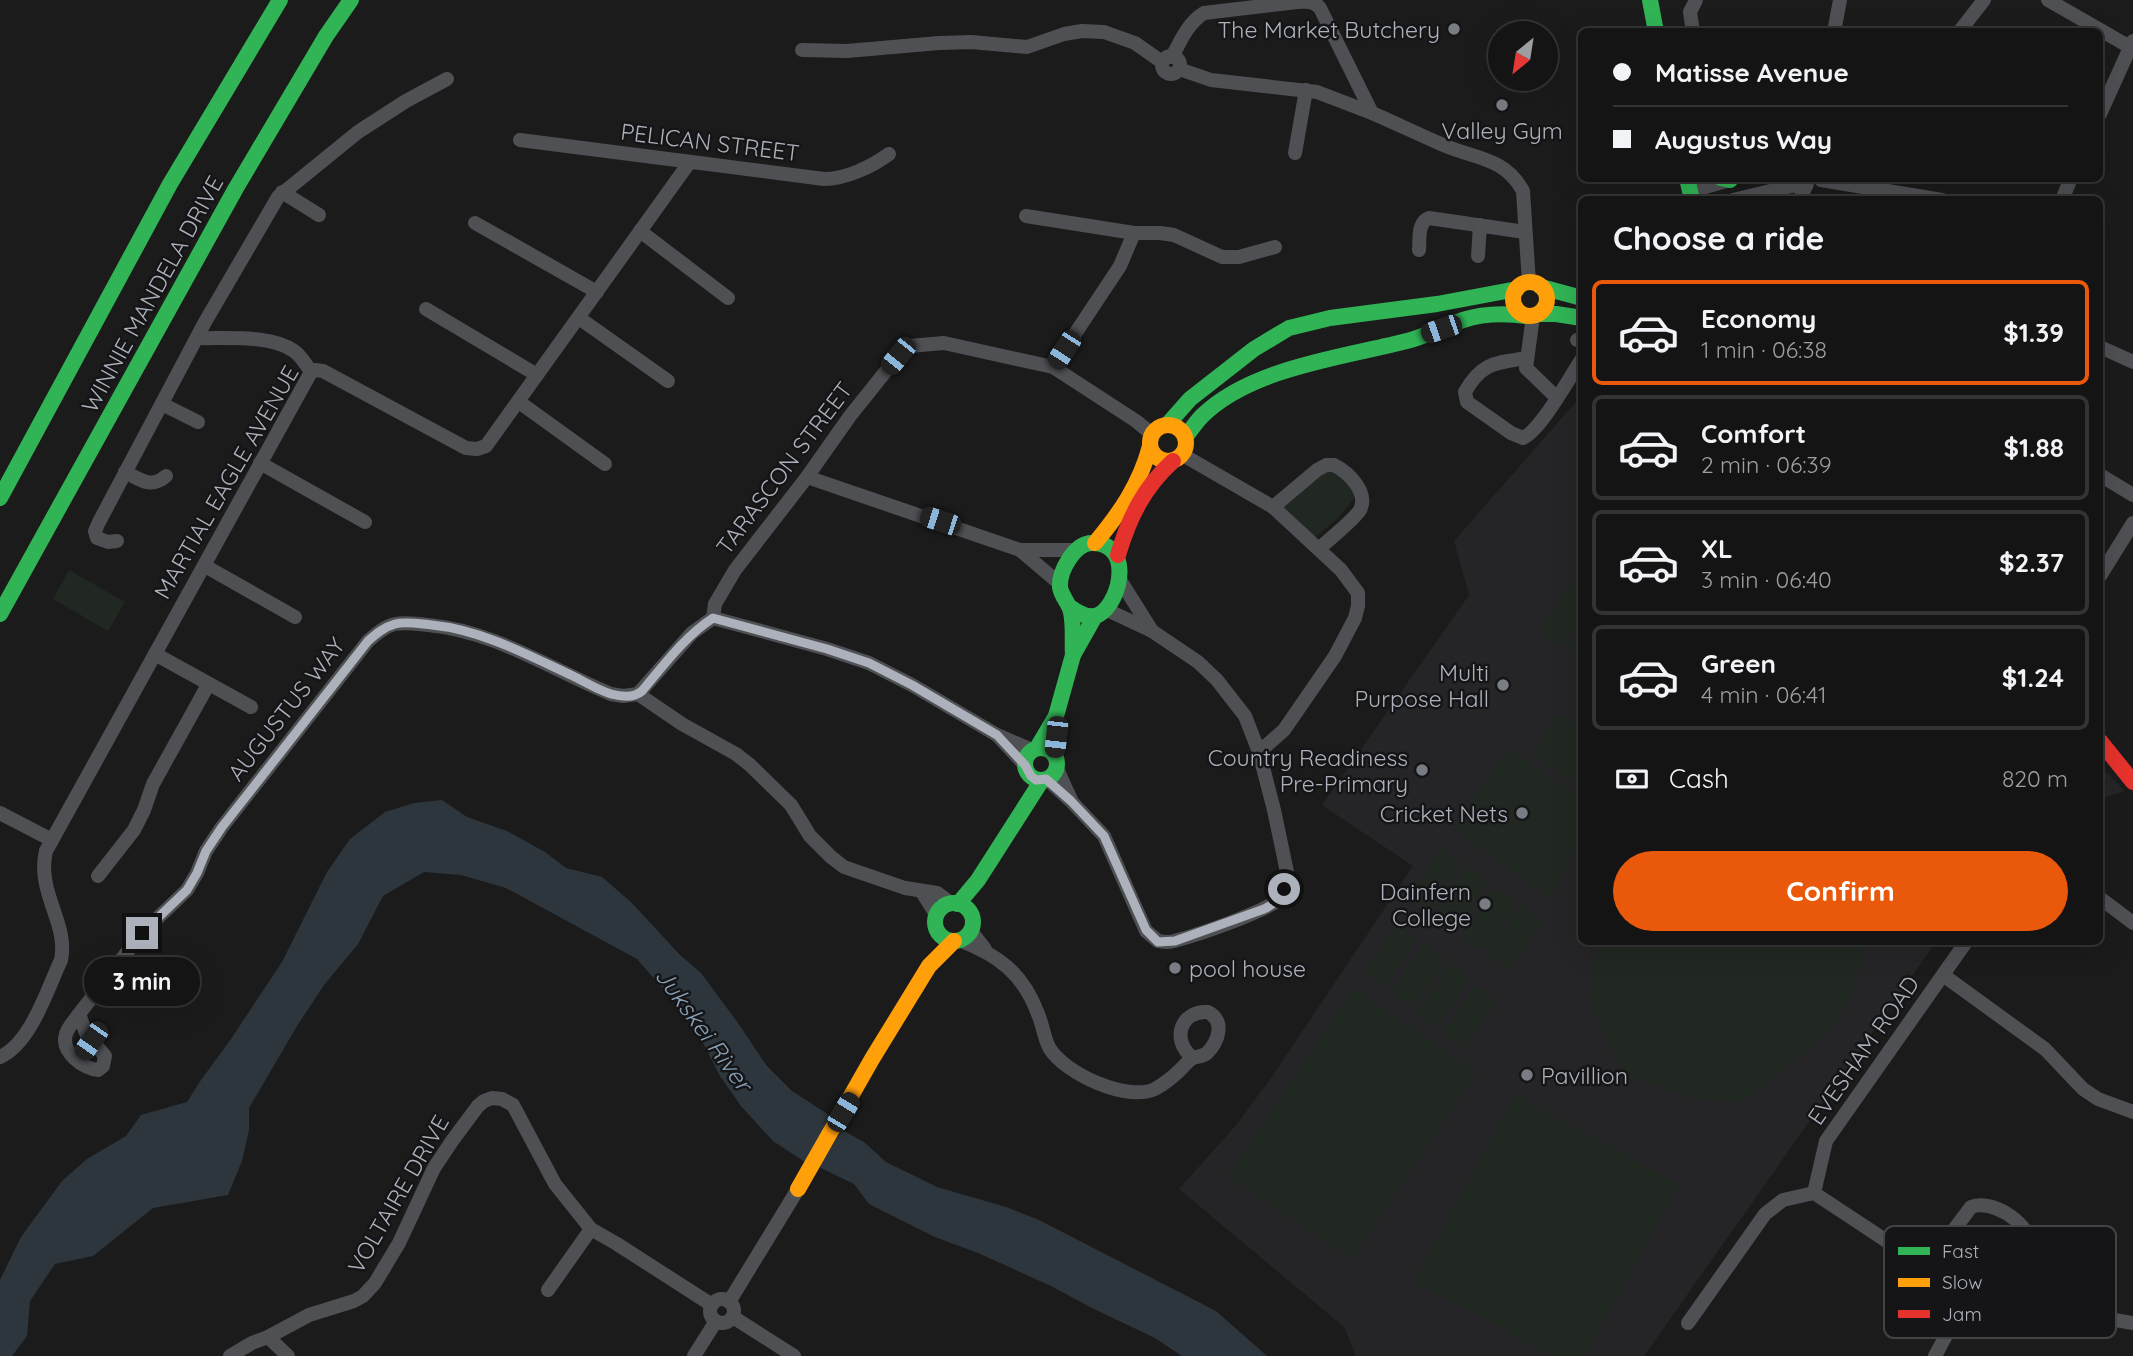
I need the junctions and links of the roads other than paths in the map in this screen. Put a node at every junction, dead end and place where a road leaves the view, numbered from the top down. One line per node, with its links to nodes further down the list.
1 (280, 0): 76 (street, WINNIE MANDELA DRIVE)
2 (351, 0): 92 (street, WINNIE MANDELA DRIVE)
3 (1650, 0): 8 (street)
4 (1696, 0): 9 (street)
5 (1840, 0): 10 (street)
6 (1984, 0): 11 (street)
7 (2048, 0): 12 (street)
8 (1655, 28)
9 (1692, 28)
10 (1835, 28)
11 (1962, 28)
12 (2101, 28)
13 (2103, 29): 14 (street)
14 (2132, 44): 19 (street)
15 (802, 50): 16 (street)
16 (1171, 63): 18 (street); 20 (street)
17 (447, 79): 29 (street)
18 (1306, 90): 20 (street); 22 (street)
19 (2103, 107)
20 (1372, 113): 37 (street)
21 (520, 140): 24 (street, PELICAN STREET)
22 (1295, 153)
23 (888, 154): 24 (street, PELICAN STREET)
24 (689, 163): 36 (street, MARTIAL EAGLE AVENUE)
25 (1720, 182): 28 (street)
26 (1807, 182): 30 (street)
27 (1818, 182): 31 (street)
28 (1690, 190)
29 (282, 192): 32 (street); 52 (street)
30 (1750, 196)
31 (1914, 196)
32 (319, 215)
33 (1026, 216): 38 (street)
34 (475, 223): 43 (street)
35 (1480, 225): 37 (street); 40 (street); 41 (street)
36 (640, 231): 43 (street, MARTIAL EAGLE AVENUE); 45 (street)
37 (1525, 232): 42 (street)
38 (1134, 233): 39 (street); 57 (street)
39 (1275, 247)
40 (1419, 250)
41 (1478, 256)
42 (1529, 286): 44 (street); 46 (street); 48 (street); 48 (street)
43 (597, 292): 50 (street, MARTIAL EAGLE AVENUE)
44 (1578, 297)
45 (728, 298)
46 (1437, 304): 51 (street); 65 (street)
47 (426, 309): 59 (street)
48 (1533, 315): 49 (street); 51 (street); 54 (street)
49 (1578, 317)
50 (579, 318): 59 (street, MARTIAL EAGLE AVENUE); 60 (street)
51 (1441, 329): 66 (street)
52 (197, 338): 58 (street); 63 (street)
53 (2103, 348): 55 (street)
54 (1526, 358): 61 (street); 61 (street)
55 (2133, 362)
56 (1578, 365): 61 (street)
57 (1053, 367): 67 (street, TARASCON STREET); 73 (street, TARASCON STREET)
58 (311, 372): 62 (street, MARTIAL EAGLE AVENUE); 69 (street, MARTIAL EAGLE AVENUE)
59 (537, 375): 62 (street, MARTIAL EAGLE AVENUE)
60 (668, 381)
61 (1556, 397)
62 (519, 402): 70 (street)
63 (162, 404): 64 (street); 71 (street)
64 (198, 422)
65 (1167, 425): 66 (street); 67 (street)
66 (1185, 437): 68 (street)
67 (1151, 440): 68 (street); 81 (street)
68 (1178, 458): 77 (street); 85 (street)
69 (260, 463): 78 (street); 86 (street, MARTIAL EAGLE AVENUE)
70 (605, 464)
71 (125, 472): 72 (street); 80 (street)
72 (166, 476)
73 (807, 477): 82 (street); 94 (street, TARASCON STREET)
74 (2103, 477): 75 (street)
75 (2133, 495)
76 (0, 498)
77 (1273, 507): 84 (street); 84 (street)
78 (365, 522)
79 (2133, 523): 87 (street)
80 (117, 541)
81 (1095, 543): 83 (street); 85 (street)
82 (1020, 550): 83 (street); 89 (street)
83 (1076, 550): 89 (street)
84 (1319, 550): 103 (street)
85 (1118, 555): 88 (street)
86 (205, 566): 93 (street); 96 (street, MARTIAL EAGLE AVENUE)
87 (2103, 571)
88 (1120, 580): 91 (street); 95 (street)
89 (1060, 584): 90 (street)
90 (1070, 607): 91 (street); 97 (street)
91 (1100, 612): 95 (street); 97 (street)
92 (0, 614)
93 (295, 617)
94 (713, 618): 99 (street, TARASCON STREET); 104 (street)
95 (1152, 631): 103 (street)
96 (155, 654): 98 (street); 109 (street, MARTIAL EAGLE AVENUE)
97 (1073, 654): 101 (street)
98 (208, 685): 100 (street); 110 (street)
99 (638, 694): 112 (street, AUGUSTUS WAY); 121 (street, AUGUSTUS WAY)
100 (251, 707)
101 (1056, 716): 104 (street); 105 (street)
102 (2103, 745): 106 (street)
103 (1259, 752): 105 (street)
104 (1030, 759): 105 (street); 105 (street); 108 (street)
105 (1050, 770): 108 (street)
106 (2133, 782)
107 (0, 813): 109 (street)
108 (1014, 821): 111 (street)
109 (52, 840): 123 (street, MARTIAL EAGLE AVENUE)
110 (98, 876)
111 (978, 880): 114 (street); 117 (street)
112 (922, 892): 114 (street, AUGUSTUS WAY); 116 (street)
113 (2103, 900): 115 (street)
114 (955, 904): 116 (street); 117 (street)
115 (2133, 923)
116 (937, 924): 117 (street); 119 (street)
117 (964, 932): 119 (street); 124 (street)
118 (1964, 945): 120 (street, EVESHAM ROAD)
119 (929, 966): 127 (street)
120 (1943, 975): 126 (street); 128 (street, EVESHAM ROAD)
121 (79, 1014): 122 (street); 125 (street, AUGUSTUS WAY)
122 (91, 1041): 125 (street); 125 (street)
123 (0, 1057)
124 (1193, 1058)
125 (78, 1060)
126 (2133, 1112)
127 (798, 1189): 134 (street)
128 (1814, 1193): 132 (street); 138 (street)
129 (1957, 1226): 130 (street)
130 (2021, 1226)
131 (591, 1229): 133 (street); 135 (street, VOLTAIRE DRIVE); 139 (street, VOLTAIRE DRIVE)
132 (1884, 1239)
133 (548, 1290)
134 (729, 1302): 135 (street); 136 (street)
135 (712, 1305): 137 (street)
136 (733, 1317): 137 (street); 144 (street)
137 (716, 1321): 143 (street)
138 (1688, 1323)
139 (268, 1337): 141 (street); 142 (street)
140 (1945, 1338): 145 (street)
141 (230, 1356)
142 (288, 1356)
143 (694, 1356)
144 (794, 1356)
145 (1935, 1356)

